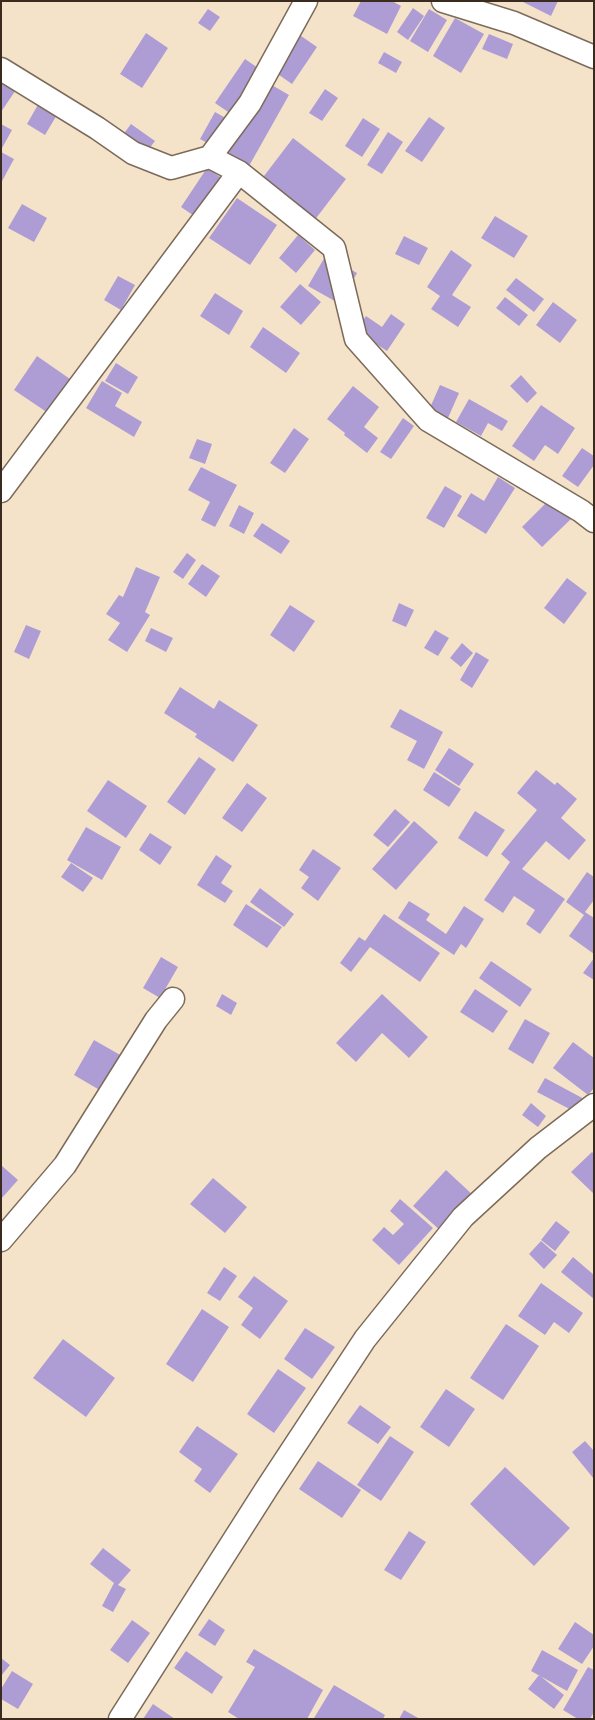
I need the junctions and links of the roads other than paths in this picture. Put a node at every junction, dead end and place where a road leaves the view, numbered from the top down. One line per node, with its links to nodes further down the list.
1 (306, 1): 5 (street)
2 (443, 1): 3 (street)
3 (594, 57)
4 (1, 69): 5 (street)
5 (210, 157): 6 (street)
6 (239, 172): 7 (street); 8 (street)
7 (1, 491)
8 (594, 522)
9 (173, 999): 11 (street)
10 (594, 1105): 12 (street)
11 (1, 1240)
12 (120, 1719)

